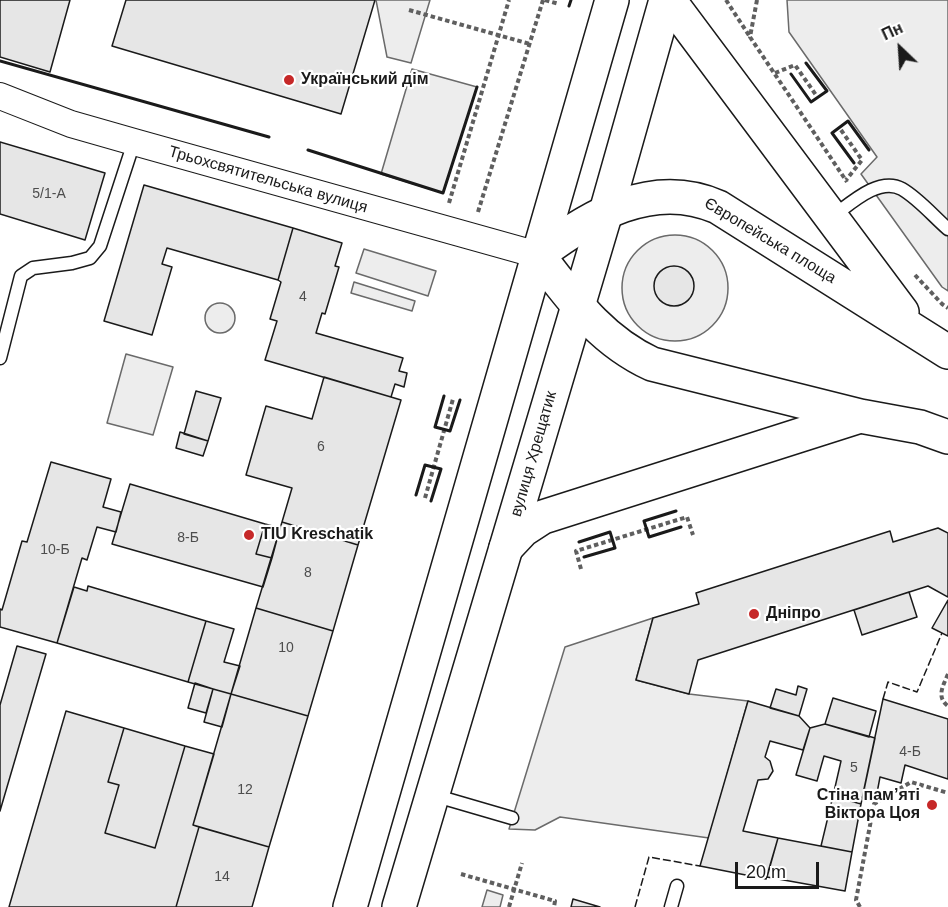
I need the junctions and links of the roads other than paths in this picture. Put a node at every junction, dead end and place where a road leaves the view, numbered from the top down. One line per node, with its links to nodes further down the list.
1 (612, 0): 8 (main road)
2 (668, 0): 5 (main road, вулиця Хрещатик); 6 (main road)
3 (0, 96): 4 (street, Трьохсвятительська вулиця)
4 (134, 142): 8 (street, Трьохсвятительська вулиця); 12 (lane)
5 (606, 212): 8 (main road, Європейська площа); 9 (main road, вулиця Хрещатик); 10 (main road, Європейська площа)
6 (831, 218): 7 (lane); 10 (main road)
7 (948, 229)
8 (538, 255): 9 (main road); 19 (main road)
9 (578, 306): 13 (main road); 15 (main road, вулиця Хрещатик)
10 (916, 330): 11 (main road)
11 (948, 352)
12 (0, 358)
13 (860, 416): 14 (main road); 15 (main road)
14 (948, 437)
15 (506, 548): 16 (main road, вулиця Хрещатик)
16 (433, 795): 17 (lane); 20 (main road, вулиця Хрещатик)
17 (512, 818)
18 (677, 886): 21 (lane)
19 (350, 907)
20 (399, 907)
21 (671, 907)

